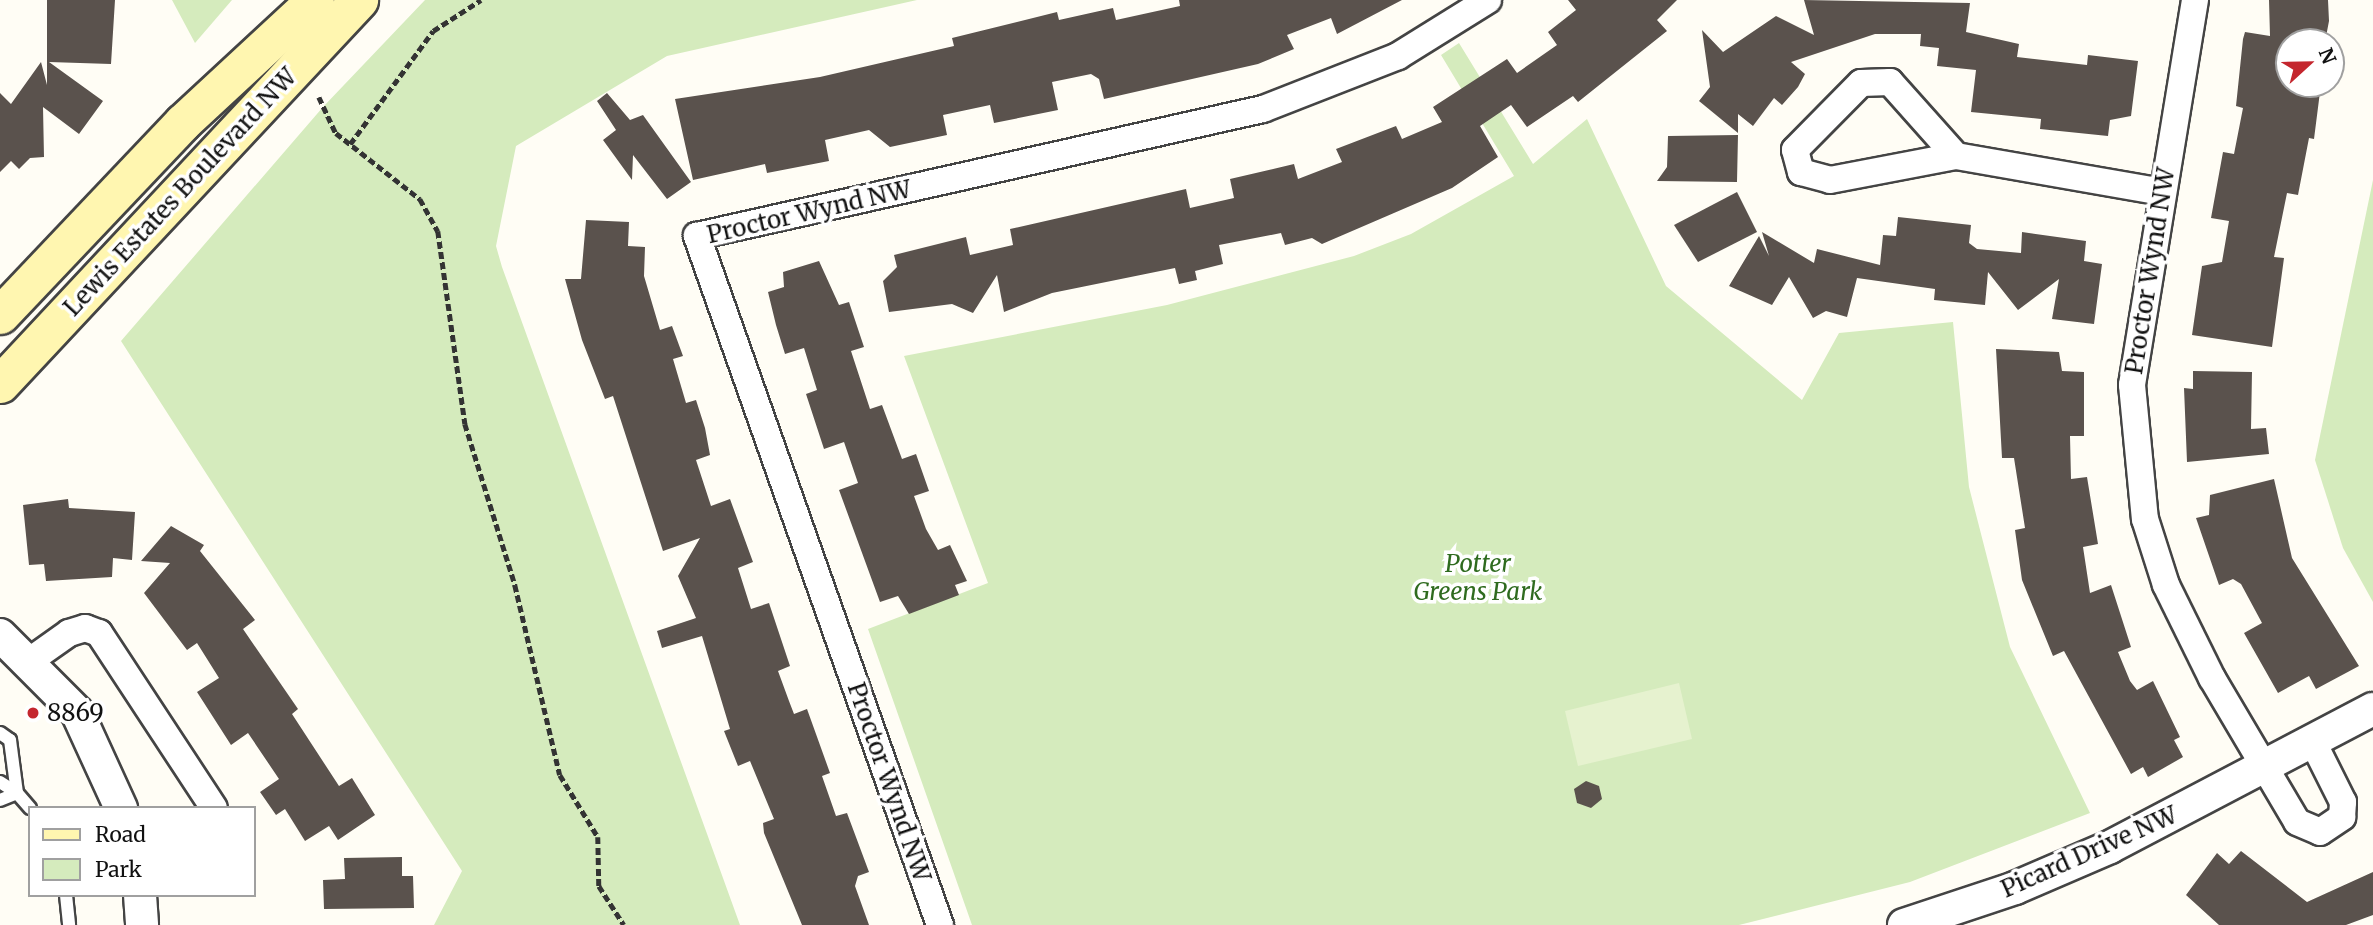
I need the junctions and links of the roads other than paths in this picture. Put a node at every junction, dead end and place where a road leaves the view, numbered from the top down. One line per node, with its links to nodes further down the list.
1 (315, 0): 7 (main road, Lewis Estates Boulevard NW)
2 (359, 0): 8 (main road, Lewis Estates Boulevard NW)
3 (1488, 0): 25 (street, Proctor Wynd NW)
4 (2195, 0): 6 (street, Proctor Wynd NW)
5 (1956, 156): 5 (street); 6 (street)
6 (2162, 192): 14 (street, Proctor Wynd NW)
7 (0, 315)
8 (0, 384)
9 (0, 635): 10 (street)
10 (28, 662): 19 (street); 20 (street)
11 (2373, 709): 13 (street, Picard Drive NW)
12 (0, 733): 16 (lane)
13 (2313, 742): 14 (street, Picard Drive NW); 14 (street)
14 (2268, 766): 26 (street, Picard Drive NW)
15 (0, 782): 16 (lane)
16 (17, 793): 17 (lane); 18 (lane)
17 (0, 800)
18 (28, 806)
19 (120, 806)
20 (213, 806)
21 (66, 897): 23 (lane)
22 (140, 897): 24 (street)
23 (69, 925)
24 (142, 925)
25 (940, 925)
26 (1904, 925)

